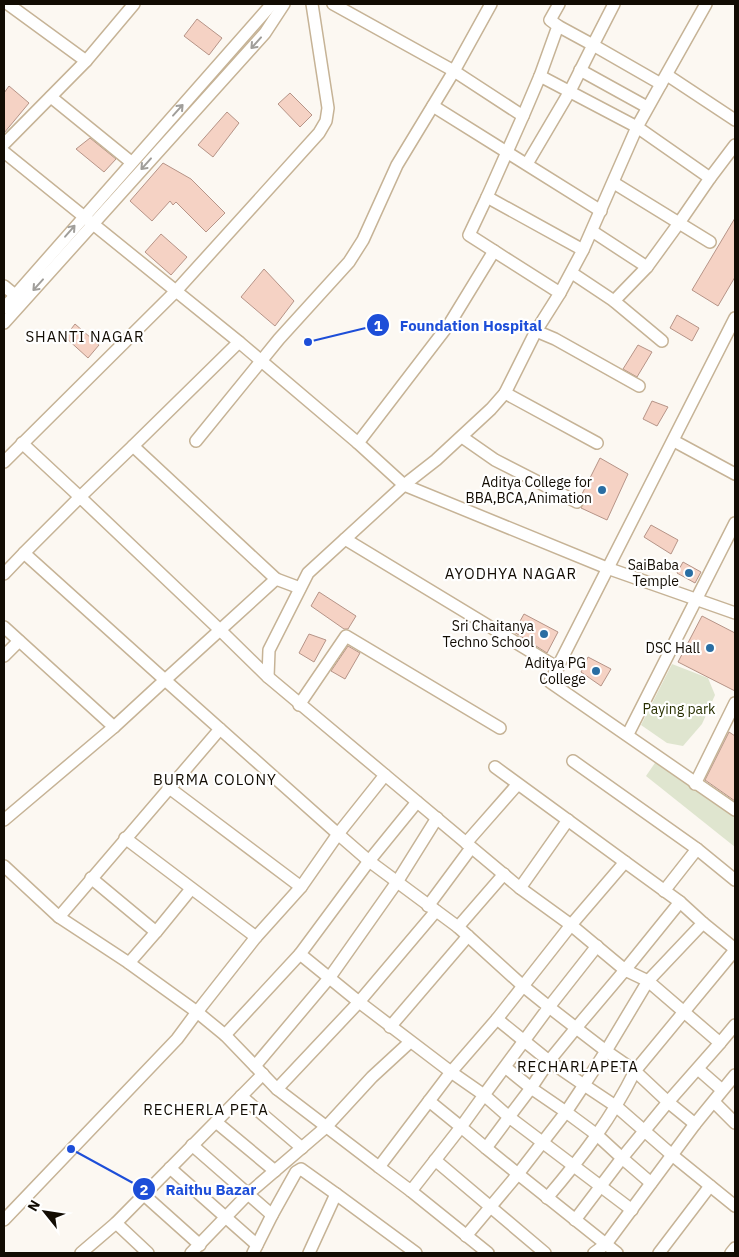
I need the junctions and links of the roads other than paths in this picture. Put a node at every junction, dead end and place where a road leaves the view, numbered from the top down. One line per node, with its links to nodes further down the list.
1 (8, 4): 13 (street)
2 (134, 4): 13 (street)
3 (284, 4): 35 (street, one-way to 35)
4 (312, 4): 44 (street)
5 (333, 4): 15 (street)
6 (491, 4): 15 (street)
7 (559, 4): 11 (street)
8 (614, 4): 12 (street)
9 (706, 4): 17 (street)
10 (268, 6): 29 (street, one-way to 10)
11 (558, 26): 12 (street); 16 (street)
12 (592, 46): 14 (street); 17 (street)
13 (86, 61): 19 (street)
14 (580, 70): 18 (street); 21 (street)
15 (454, 71): 20 (street); 22 (street)
16 (540, 76): 18 (street); 22 (street)
17 (664, 79): 21 (street); 23 (street)
18 (570, 91): 24 (street); 30 (street)
19 (51, 97): 25 (street); 29 (street)
20 (433, 106): 26 (street); 54 (street)
21 (647, 107): 24 (street)
22 (522, 116): 26 (street)
23 (735, 120)
24 (637, 126): 31 (street); 32 (street)
25 (4, 144)
26 (506, 151): 30 (street); 33 (street)
27 (733, 151): 31 (street)
28 (4, 152): 35 (street)
29 (131, 162): 35 (street)
30 (528, 164): 34 (street)
31 (710, 178): 36 (street)
32 (614, 183): 34 (street); 36 (street)
33 (487, 198): 39 (street); 40 (street)
34 (601, 211): 37 (street)
35 (88, 219): 44 (street); 46 (street, one-way to 35); 50 (street, one-way to 50)
36 (679, 223): 38 (street); 41 (street)
37 (592, 231): 39 (street); 41 (street)
38 (710, 242)
39 (583, 250): 42 (street)
40 (494, 251): 45 (street); 61 (street)
41 (647, 267): 47 (street)
42 (572, 273): 45 (street); 47 (street)
43 (4, 286): 46 (street)
44 (176, 291): 53 (street); 60 (street)
45 (560, 293): 51 (street)
46 (16, 295): 48 (street)
47 (614, 301): 52 (street)
48 (4, 308)
49 (735, 318): 59 (street)
50 (4, 323)
51 (536, 331): 55 (street); 56 (street)
52 (662, 341)
53 (239, 342): 54 (street); 63 (street)
54 (261, 361): 58 (street); 61 (street)
55 (639, 386)
56 (505, 393): 57 (street); 62 (street)
57 (462, 437): 66 (street); 68 (street)
58 (196, 441)
59 (674, 441): 65 (street); 72 (street)
60 (22, 443): 64 (street); 67 (street)
61 (358, 443): 66 (street)
62 (597, 443)
63 (133, 446): 67 (street); 74 (street)
64 (4, 462)
65 (735, 474)
66 (404, 485): 70 (street); 72 (street)
67 (80, 497): 71 (street); 79 (street)
68 (577, 502)
69 (735, 523): 76 (street)
70 (345, 539): 75 (street); 82 (street)
71 (24, 553): 73 (street); 84 (street)
72 (607, 568): 76 (street); 82 (street)
73 (4, 574)
74 (276, 578): 75 (street); 79 (street)
75 (300, 588): 83 (street)
76 (696, 600): 77 (street); 90 (street)
77 (735, 613)
78 (4, 627): 80 (street)
79 (220, 630): 83 (street); 84 (street)
80 (19, 641): 81 (street); 87 (street)
81 (4, 656)
82 (558, 668): 90 (street)
83 (268, 677): 86 (street)
84 (165, 680): 87 (street); 89 (street)
85 (735, 703): 94 (street)
86 (300, 705): 88 (street); 93 (street)
87 (114, 727): 100 (street)
88 (500, 728)
89 (220, 729): 96 (street); 102 (street)
90 (628, 734): 94 (street)
91 (573, 761): 105 (street)
92 (495, 768): 95 (street)
93 (385, 774): 97 (street); 102 (street)
94 (695, 784): 98 (street)
95 (516, 785): 101 (street); 104 (street)
96 (168, 786): 103 (street); 113 (street)
97 (417, 802): 99 (street); 106 (street)
98 (735, 810)
99 (437, 818): 104 (street); 112 (street)
100 (4, 820)
101 (568, 820): 107 (street); 114 (street)
102 (338, 834): 106 (street); 113 (street)
103 (125, 838): 110 (street); 115 (street)
104 (469, 846): 109 (street); 118 (street)
105 (697, 849): 111 (street); 116 (street)
106 (368, 861): 112 (street); 128 (street)
107 (625, 862): 116 (street); 121 (street)
108 (4, 866): 119 (street)
109 (504, 874): 114 (street); 122 (street)
110 (91, 878): 119 (street); 123 (street)
111 (735, 880)
112 (396, 882): 118 (street); 131 (street)
113 (301, 887): 125 (street)
114 (520, 888): 121 (street)
115 (191, 889): 123 (street); 125 (street)
116 (664, 891): 117 (street)
117 (680, 902): 120 (street); 130 (street)
118 (432, 908): 122 (street); 134 (street)
119 (59, 916): 129 (street)
120 (703, 923): 127 (street); 132 (street)
121 (570, 925): 126 (street); 133 (street)
122 (458, 927): 124 (street)
123 (156, 932): 129 (street)
124 (468, 936): 133 (street); 140 (street)
125 (256, 937): 136 (street)
126 (597, 946): 130 (street); 135 (street)
127 (735, 949): 137 (street)
128 (300, 954): 131 (street); 142 (street)
129 (129, 963): 136 (street)
130 (625, 970): 132 (street); 141 (street)
131 (330, 977): 134 (street); 150 (street)
132 (648, 981): 137 (street); 146 (street)
133 (523, 986): 135 (street); 138 (street)
134 (359, 1002): 140 (street); 156 (street)
135 (549, 1007): 141 (street); 143 (street)
136 (197, 1012): 142 (street); 198 (street)
137 (682, 1012): 145 (street); 151 (street)
138 (497, 1019): 143 (street); 152 (street)
139 (735, 1025): 145 (street)
140 (390, 1027): 144 (street)
141 (576, 1028): 146 (street); 147 (street)
142 (225, 1035): 150 (street)
143 (525, 1040): 147 (street); 148 (street)
144 (410, 1042): 152 (street); 169 (street)
145 (720, 1043): 149 (street)
146 (606, 1051): 151 (street); 154 (street)
147 (549, 1061): 154 (street); 155 (street)
148 (505, 1067): 155 (street); 158 (street)
149 (698, 1069): 157 (street); 161 (street)
150 (259, 1070): 156 (street); 159 (street)
151 (635, 1071): 161 (street); 163 (street)
152 (451, 1072): 158 (street); 160 (street)
153 (735, 1075): 157 (street)
154 (584, 1085): 163 (street); 164 (street)
155 (531, 1088): 164 (street); 165 (street)
156 (277, 1089): 169 (street)
157 (722, 1090): 162 (street)
158 (484, 1095): 165 (street); 170 (street)
159 (242, 1096): 166 (street); 175 (street)
160 (429, 1101): 170 (street); 180 (street)
161 (668, 1102): 168 (street); 171 (street)
162 (714, 1102): 167 (street); 168 (street)
163 (617, 1106): 171 (street); 172 (street)
164 (566, 1112): 172 (street); 173 (street)
165 (509, 1117): 173 (street); 176 (street)
166 (216, 1122): 174 (street); 183 (street)
167 (735, 1123)
168 (695, 1124): 177 (street)
169 (326, 1127): 175 (street); 180 (street)
170 (461, 1127): 176 (street); 179 (street)
171 (643, 1130): 177 (street); 178 (street)
172 (598, 1135): 178 (street); 181 (street)
173 (543, 1142): 181 (street); 184 (street)
174 (192, 1145): 182 (street); 190 (street)
175 (302, 1148): 183 (street)
176 (486, 1148): 184 (street)
177 (672, 1156): 185 (street); 187 (street)
178 (622, 1158): 185 (street); 186 (street)
179 (435, 1160): 188 (street); 194 (street)
180 (379, 1167): 188 (street)
181 (574, 1167): 186 (street); 192 (street)
182 (170, 1168): 189 (street); 197 (street)
183 (275, 1171): 190 (street)
184 (518, 1174): 192 (street); 194 (street)
185 (651, 1183): 195 (street)
186 (599, 1186): 195 (street); 199 (street)
187 (710, 1186): 193 (street); 214 (street)
188 (411, 1191): 201 (street)
189 (143, 1194): 200 (street); 204 (street)
190 (248, 1194): 196 (street); 197 (street)
191 (336, 1194): 196 (street); 208 (street); 209 (street)
192 (547, 1198): 199 (street)
193 (735, 1206)
194 (491, 1208): 201 (street); 211 (street)
195 (632, 1210): 202 (street)
196 (272, 1215): 205 (street)
197 (225, 1218): 204 (street); 205 (street)
198 (4, 1220)
199 (574, 1220): 202 (street)
200 (116, 1223): 206 (street); 207 (street)
201 (466, 1236): 210 (street)
202 (606, 1244): 212 (street); 213 (street)
203 (735, 1248): 215 (street)
204 (195, 1249)
205 (255, 1249)
206 (80, 1253)
207 (148, 1253)
208 (309, 1253)
209 (416, 1253)
210 (488, 1253)
211 (545, 1253)
212 (594, 1253)
213 (617, 1253)
214 (659, 1253)
215 (731, 1253)

